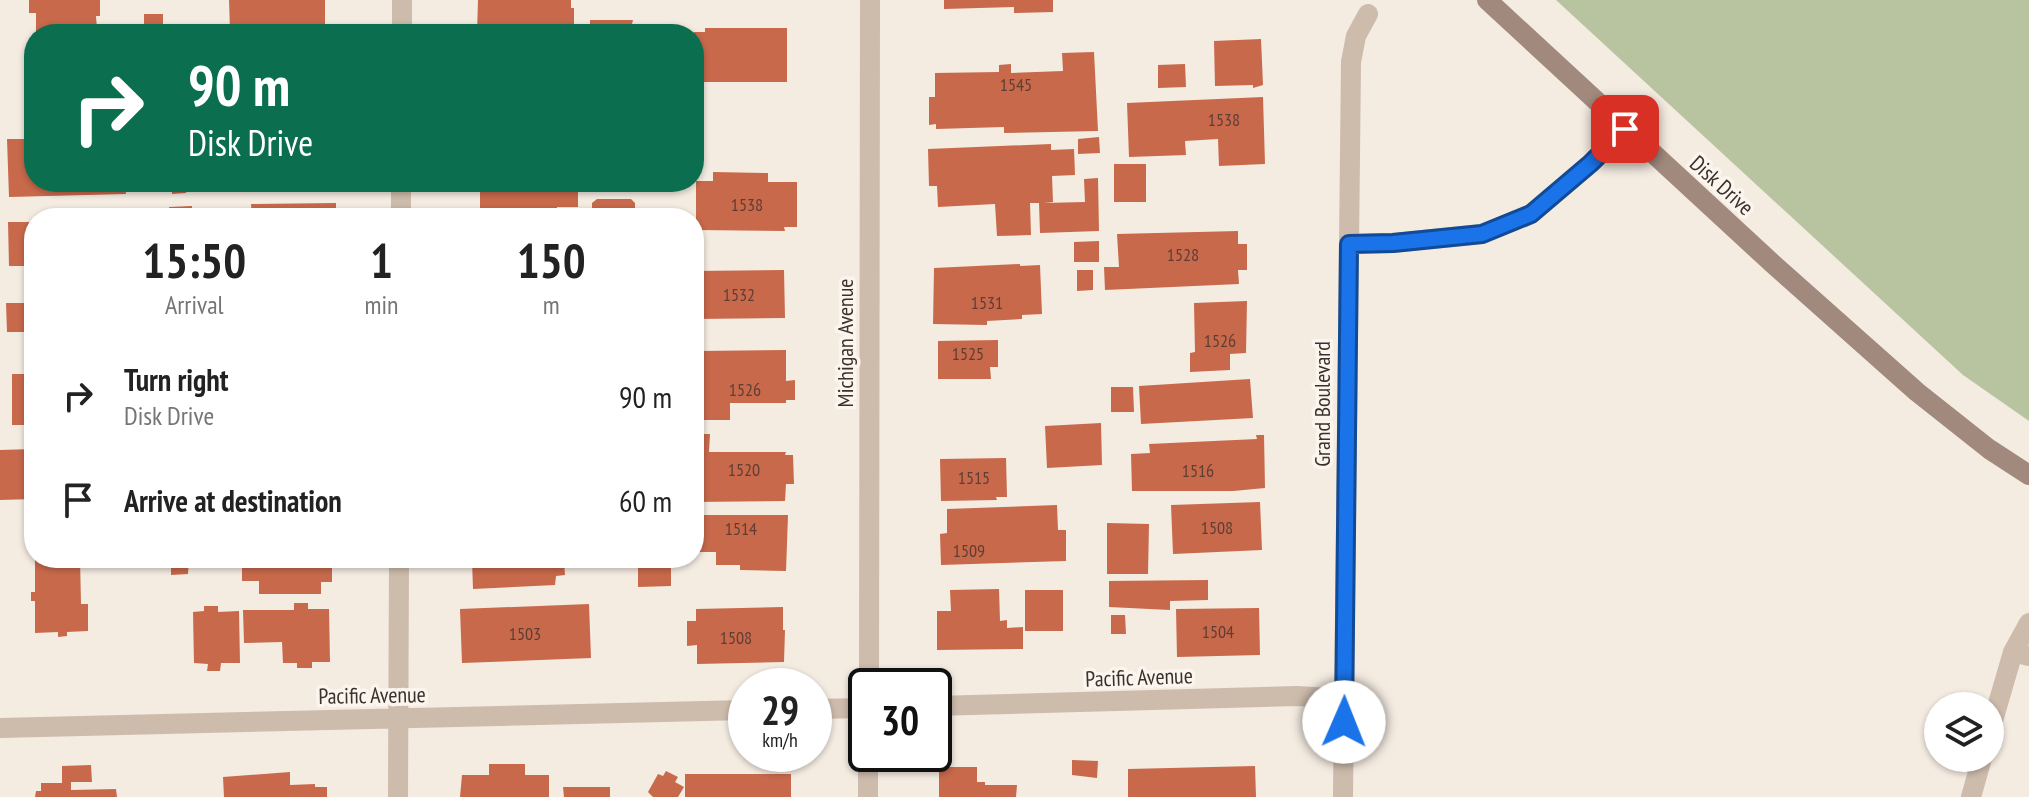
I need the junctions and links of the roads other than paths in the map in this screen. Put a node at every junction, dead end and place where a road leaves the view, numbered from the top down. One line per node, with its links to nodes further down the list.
1 (402, 0): 5 (street)
2 (870, 0): 12 (street, Michigan Avenue)
3 (1487, 0): 6 (street)
4 (1368, 14): 7 (street, Grand Boulevard)
5 (402, 24)
6 (1625, 129): 7 (street); 8 (street, Disk Drive)
7 (1349, 244): 14 (street, Grand Boulevard)
8 (2029, 475)
9 (399, 568): 17 (street)
10 (2029, 623): 11 (street)
11 (2021, 654): 13 (street)
12 (869, 668)
13 (2004, 696)
14 (1345, 699): 15 (street, Pacific Avenue); 23 (street, Grand Boulevard)
15 (952, 706)
16 (728, 710): 17 (street, Pacific Avenue)
17 (399, 718): 18 (street, Pacific Avenue); 21 (street)
18 (0, 728)
19 (868, 772): 22 (street)
20 (1978, 772): 24 (street)
21 (398, 797)
22 (868, 797)
23 (1343, 797)
24 (1971, 797)

